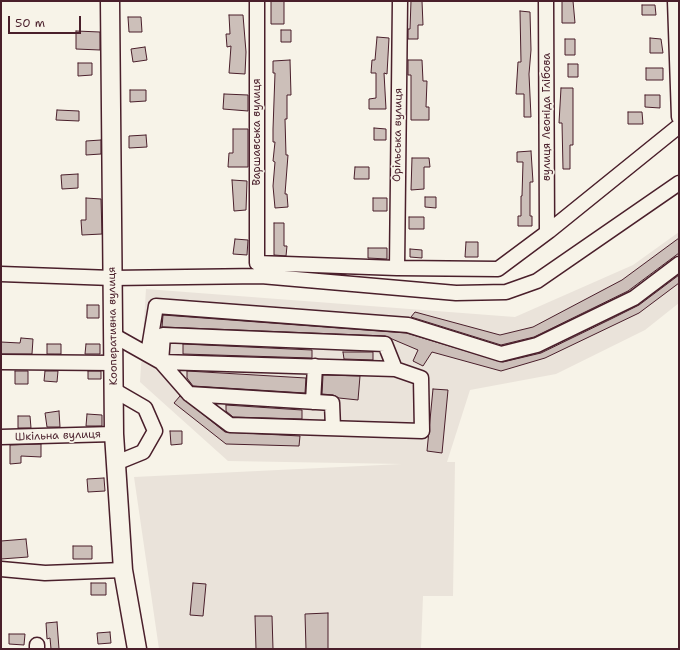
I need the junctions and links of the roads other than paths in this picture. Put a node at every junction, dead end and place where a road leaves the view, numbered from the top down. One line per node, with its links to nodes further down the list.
1 (110, 1): 14 (main road, Кооперативна вулиця)
2 (257, 1): 12 (street, Варшавська вулиця)
3 (400, 1): 12 (street, Орільська вулиця)
4 (546, 1): 10 (street, вулиця Леоніда Глібова)
5 (674, 1): 6 (street)
6 (677, 45): 7 (street)
7 (679, 117)
8 (679, 126): 10 (street)
9 (679, 183): 14 (street)
10 (547, 232): 12 (street)
11 (679, 264): 16 (street)
12 (397, 268)
13 (1, 274): 14 (street)
14 (112, 278): 15 (main road, Кооперативна вулиця)
15 (113, 334): 16 (street); 19 (main road, Кооперативна вулиця)
16 (148, 354): 18 (street)
17 (1, 362): 19 (street)
18 (161, 362): 20 (street); 21 (street); 23 (street)
19 (113, 363): 22 (main road, Кооперативна вулиця)
20 (315, 366): 21 (street); 24 (street)
21 (395, 369): 25 (street)
22 (114, 390): 26 (main road, Кооперативна вулиця); 28 (street)
23 (189, 394): 24 (street); 25 (street)
24 (313, 402): 25 (street)
25 (333, 428)
26 (114, 434): 27 (street, Шкільна вулиця); 28 (main road, Кооперативна вулиця)
27 (1, 437)
28 (116, 463): 30 (main road, Кооперативна вулиця)
29 (1, 569): 30 (street)
30 (123, 570): 31 (main road, Кооперативна вулиця)
31 (137, 649)

